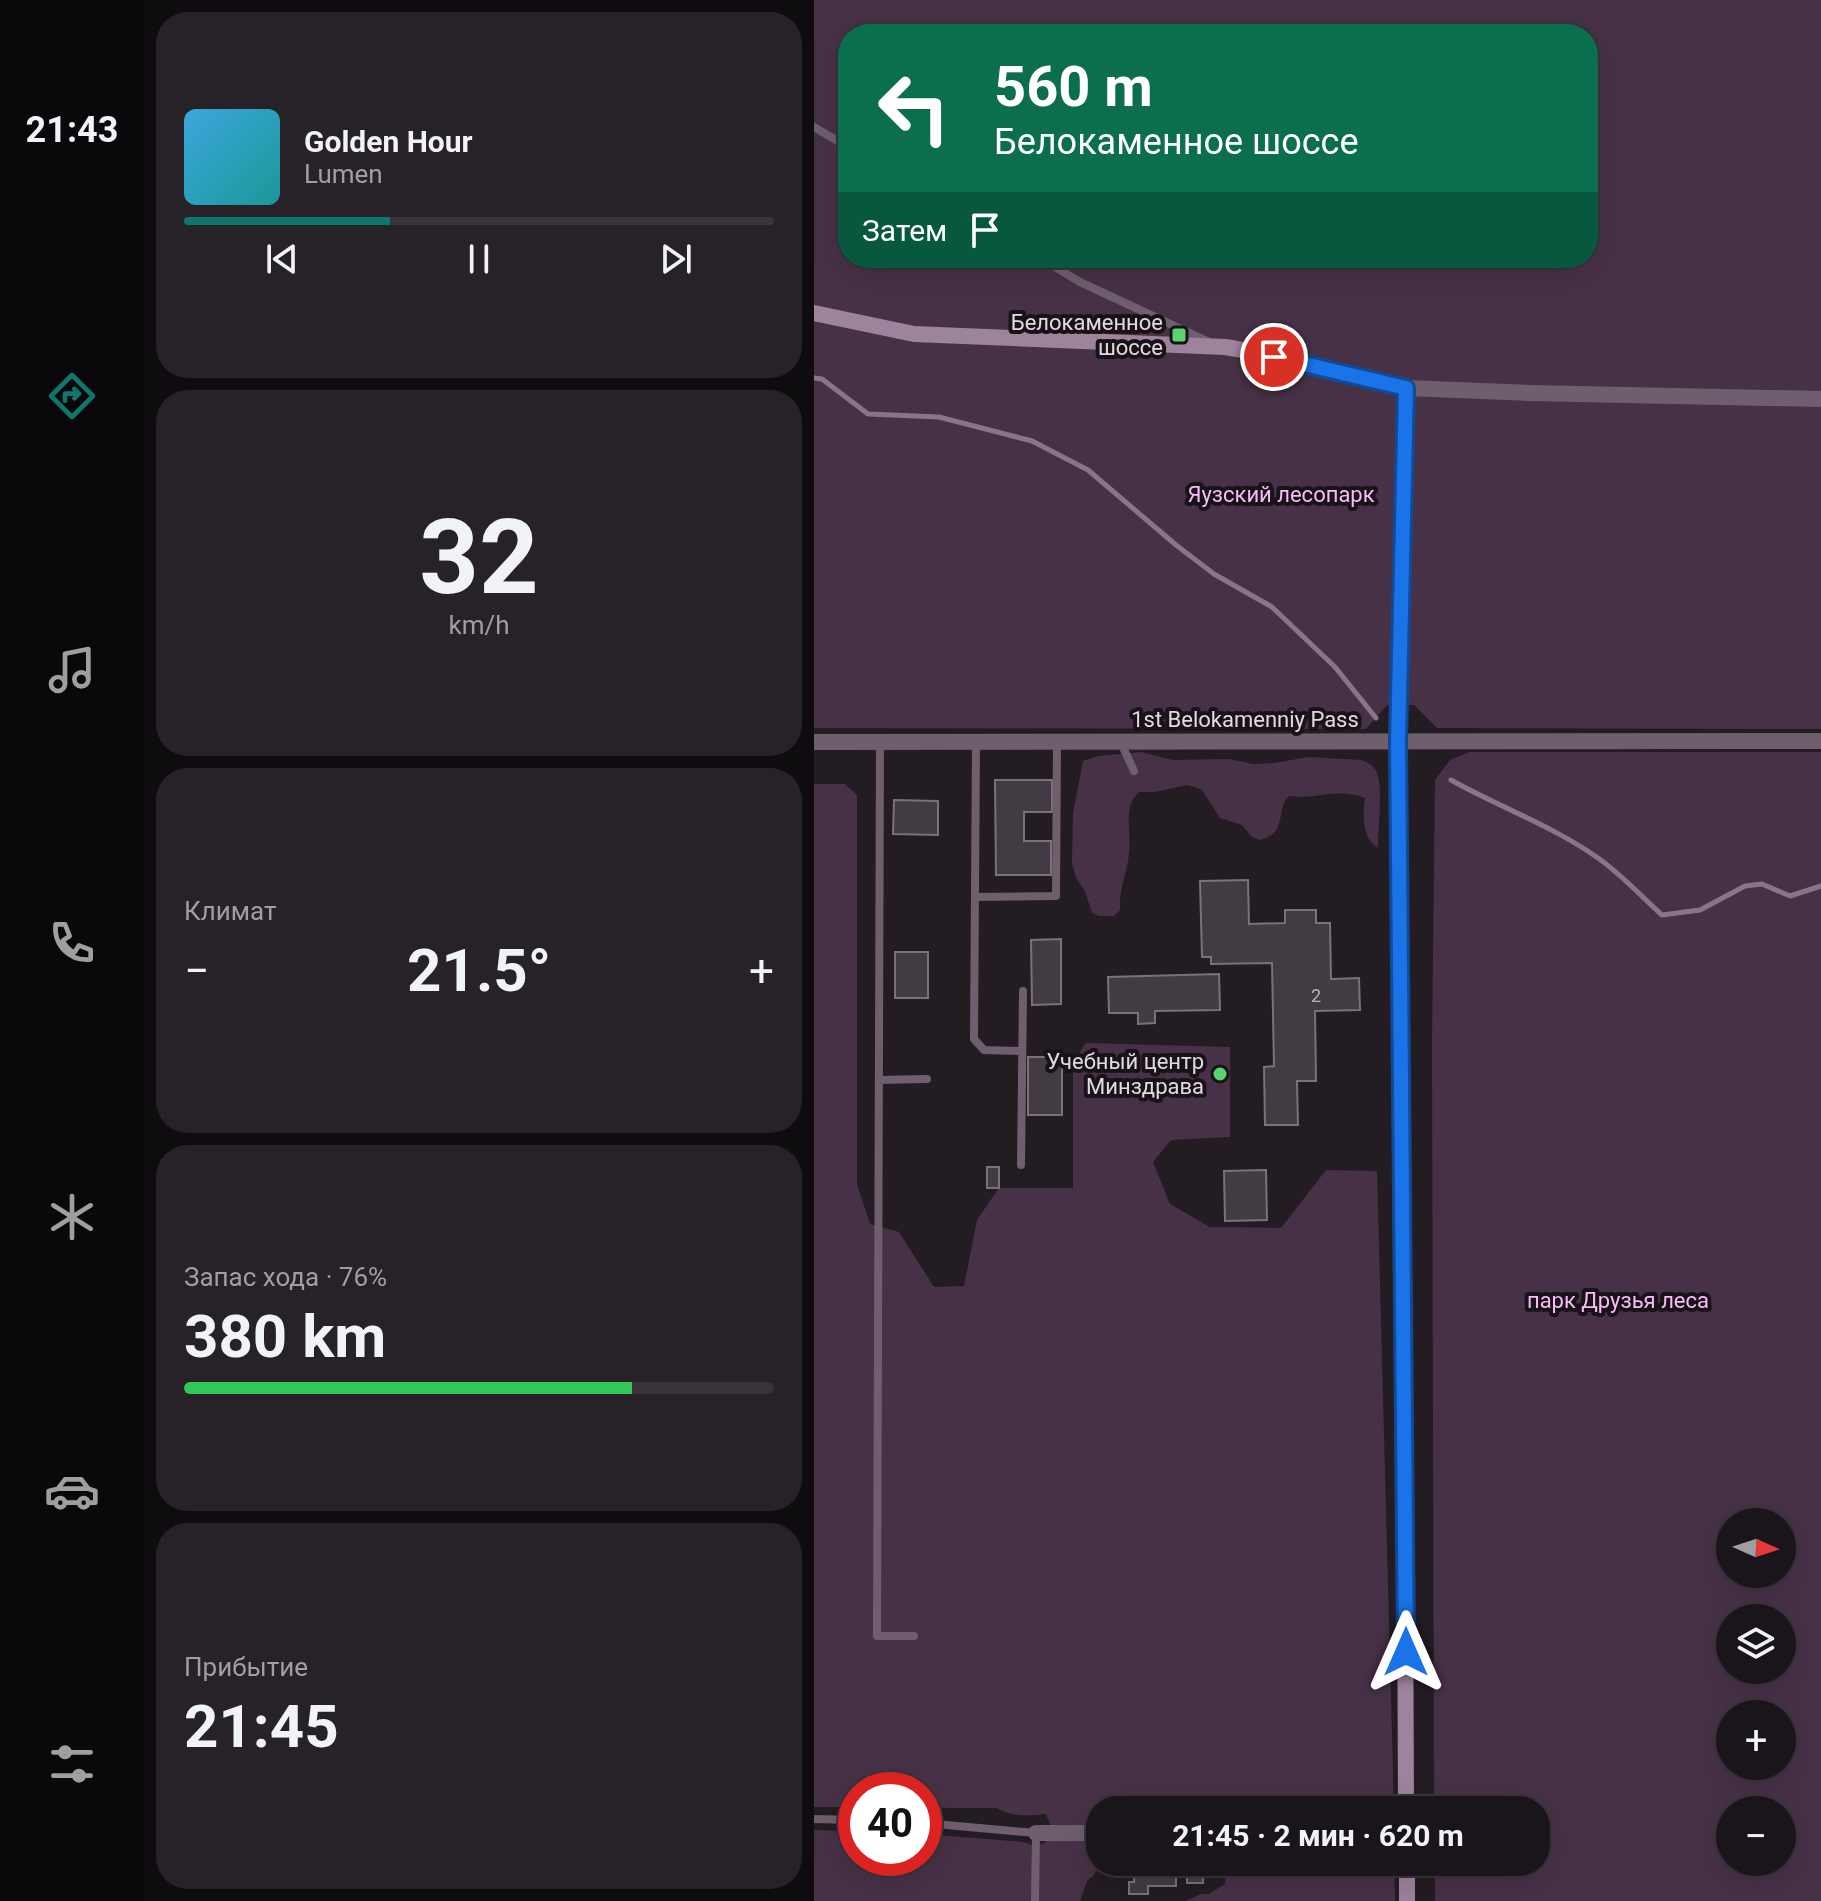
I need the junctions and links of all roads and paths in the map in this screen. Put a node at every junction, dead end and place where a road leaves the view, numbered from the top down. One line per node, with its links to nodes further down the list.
1 (814, 127): 2 (lane)
2 (838, 141)
3 (1057, 268): 5 (lane)
4 (814, 313): 5 (street)
5 (1225, 347): 6 (street)
6 (1406, 388): 7 (street); 10 (street)
7 (1821, 399)
8 (1057, 741): 9 (street, 1st Belokamenniy Pass); 14 (street, 1st Belokamenniy Pass); 16 (lane)
9 (1121, 741): 10 (street, 1st Belokamenniy Pass); 15 (lane)
10 (1398, 741): 11 (street, 1st Belokamenniy Pass); 23 (street)
11 (1821, 741)
12 (814, 742): 13 (street, 1st Belokamenniy Pass)
13 (880, 742): 14 (street, 1st Belokamenniy Pass); 20 (lane)
14 (976, 742): 16 (lane)
15 (1134, 771)
16 (975, 897): 18 (lane)
17 (1023, 991): 18 (lane)
18 (1022, 1051): 21 (lane)
19 (927, 1079): 20 (lane)
20 (879, 1080): 22 (lane)
21 (1021, 1165)
22 (914, 1636)
23 (1406, 1796)
24 (814, 1819): 25 (lane)
25 (838, 1820)
26 (942, 1825): 27 (lane)
27 (1036, 1833): 28 (street); 30 (lane)
28 (1086, 1833)
29 (1407, 1876): 31 (street)
30 (1035, 1901)
31 (1407, 1901)

